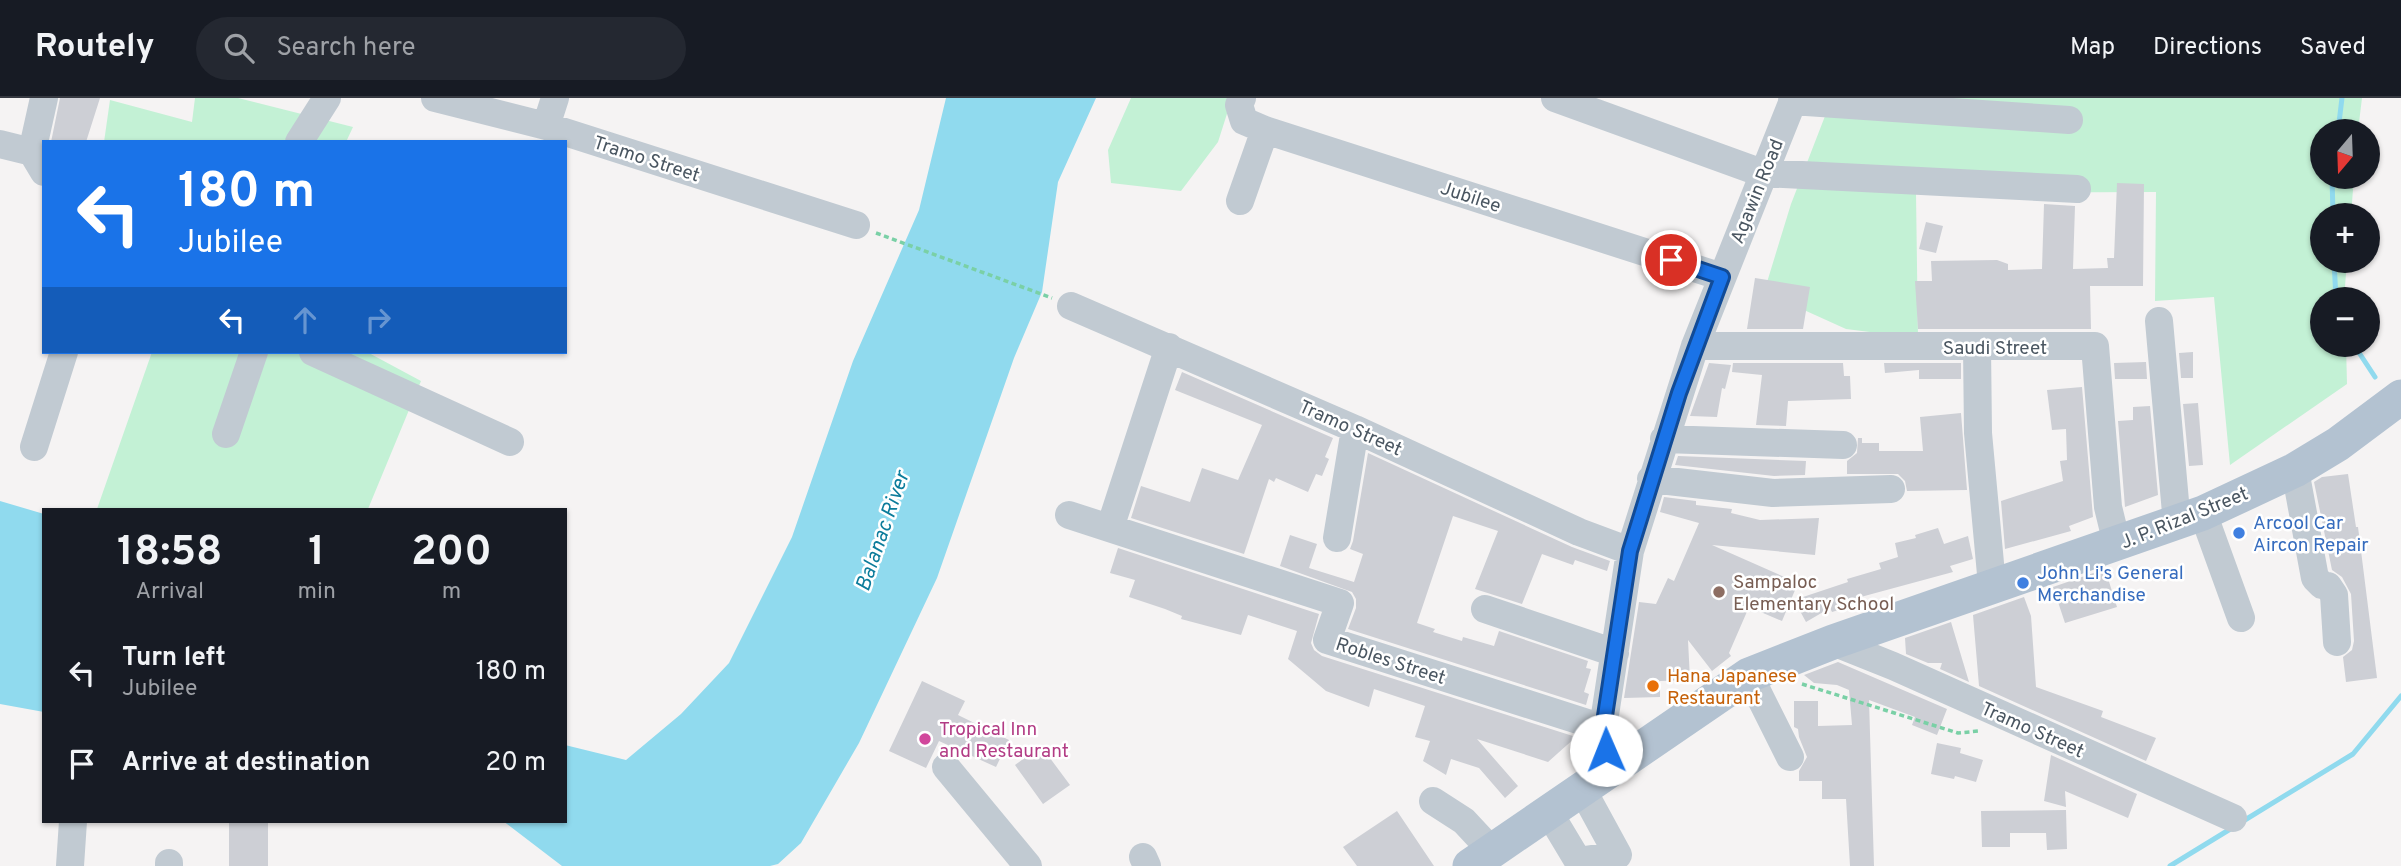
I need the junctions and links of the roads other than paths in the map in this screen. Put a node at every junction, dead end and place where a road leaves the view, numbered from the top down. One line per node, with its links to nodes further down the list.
1 (44, 98): 13 (street)
2 (327, 98): 11 (street)
3 (435, 98): 9 (street, Tramo Street)
4 (555, 98): 9 (street)
5 (1242, 98): 10 (street, Jubilee)
6 (1555, 98): 14 (street)
7 (1793, 99): 8 (street); 14 (street, Agawin Road)
8 (2069, 120)
9 (546, 125): 17 (street, Tramo Street)
10 (1265, 131): 16 (street); 18 (street, Jubilee)
11 (300, 140)
12 (0, 144): 13 (street)
13 (38, 162)
14 (1762, 173): 15 (street); 18 (street, Agawin Road)
15 (2077, 189)
16 (1240, 201)
17 (856, 225)
18 (1722, 277): 21 (street, Agawin Road)
19 (1061, 302): 22 (street, Tramo Street)
20 (2159, 321): 38 (street)
21 (1695, 346): 23 (street, Saudi Street); 30 (street, Agawin Road)
22 (1169, 347): 28 (street, Tramo Street); 39 (street)
23 (1977, 347): 41 (street, Saudi Street); 43 (street)
24 (63, 354): 33 (street)
25 (253, 354): 29 (street)
26 (317, 354): 31 (street)
27 (2401, 397): 34 (main road, J. P. Rizal Street)
28 (1356, 429): 40 (street); 42 (street, Tramo Street)
29 (226, 434)
30 (1664, 439): 32 (street); 35 (street, Agawin Road)
31 (510, 442)
32 (1843, 446)
33 (34, 447)
34 (2295, 470): 38 (main road, J. P. Rizal Street); 47 (street)
35 (1651, 479): 36 (street); 42 (street, Agawin Road)
36 (1891, 489)
37 (1069, 515): 39 (street, Robles Street)
38 (2190, 519): 41 (main road, J. P. Rizal Street); 45 (street)
39 (1110, 528): 50 (street, Robles Street)
40 (1337, 538)
41 (2117, 544): 43 (main road, J. P. Rizal Street)
42 (1630, 551): 48 (street, Agawin Road)
43 (1993, 585): 46 (main road, J. P. Rizal Street)
44 (1485, 609): 48 (street)
45 (2241, 618)
46 (1833, 642): 49 (main road, J. P. Rizal Street); 56 (street, Tramo Street)
47 (2337, 642)
48 (1615, 653): 50 (street, Agawin Road)
49 (1749, 675): 51 (street); 53 (main road, J. P. Rizal Street)
50 (1603, 729): 53 (street, Agawin Road)
51 (1790, 757)
52 (946, 767): 61 (street)
53 (1595, 780): 55 (main road, J. P. Rizal Street); 59 (street)
54 (1433, 800): 58 (street)
55 (1548, 811): 58 (main road, J. P. Rizal Street); 59 (street)
56 (2233, 818)
57 (73, 823): 60 (street)
58 (1481, 859)
59 (1618, 861)
60 (70, 866)
61 (1028, 866)

